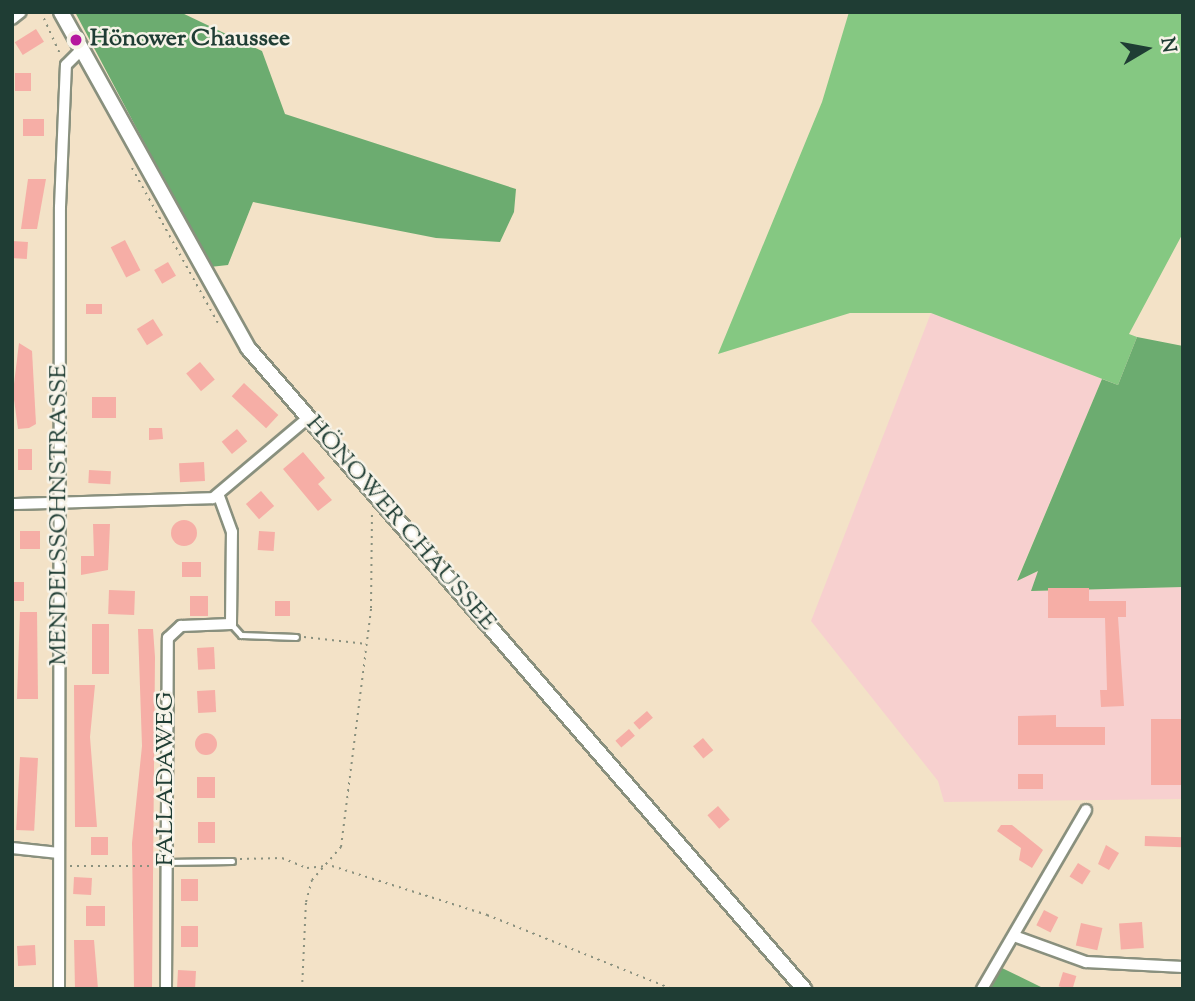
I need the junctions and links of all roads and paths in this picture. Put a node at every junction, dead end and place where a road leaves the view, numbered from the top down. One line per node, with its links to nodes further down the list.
1 (21, 12): 3 (street)
2 (57, 18): 4 (path); 5 (street, HÖNOWER CHAUSSEE)
3 (12, 19)
4 (47, 27)
5 (81, 50): 6 (street, HÖNOWER CHAUSSEE); 10 (street, MENDELSSOHNSTRASSE)
6 (308, 418): 7 (street); 8 (street, HÖNOWER CHAUSSEE)
7 (219, 496): 10 (street); 11 (street)
8 (382, 502): 13 (path); 27 (street, HÖNOWER CHAUSSEE)
9 (12, 504): 10 (street)
10 (58, 505): 16 (street, MENDELSSOHNSTRASSE)
11 (231, 624): 12 (lane); 18 (street, FALLADAWEG)
12 (296, 637): 13 (path)
13 (367, 644): 20 (path)
14 (1086, 810): 21 (street)
15 (12, 848): 16 (street)
16 (59, 853): 19 (street, MENDELSSOHNSTRASSE)
17 (232, 861): 18 (lane); 20 (path)
18 (167, 864): 19 (path); 24 (street, FALLADAWEG)
19 (59, 866): 23 (street, MENDELSSOHNSTRASSE)
20 (329, 866): 25 (path); 26 (path)
21 (1014, 936): 22 (street); 28 (street)
22 (1183, 967)
23 (59, 989)
24 (166, 989)
25 (302, 989)
26 (672, 989)
27 (804, 989)
28 (982, 989)

